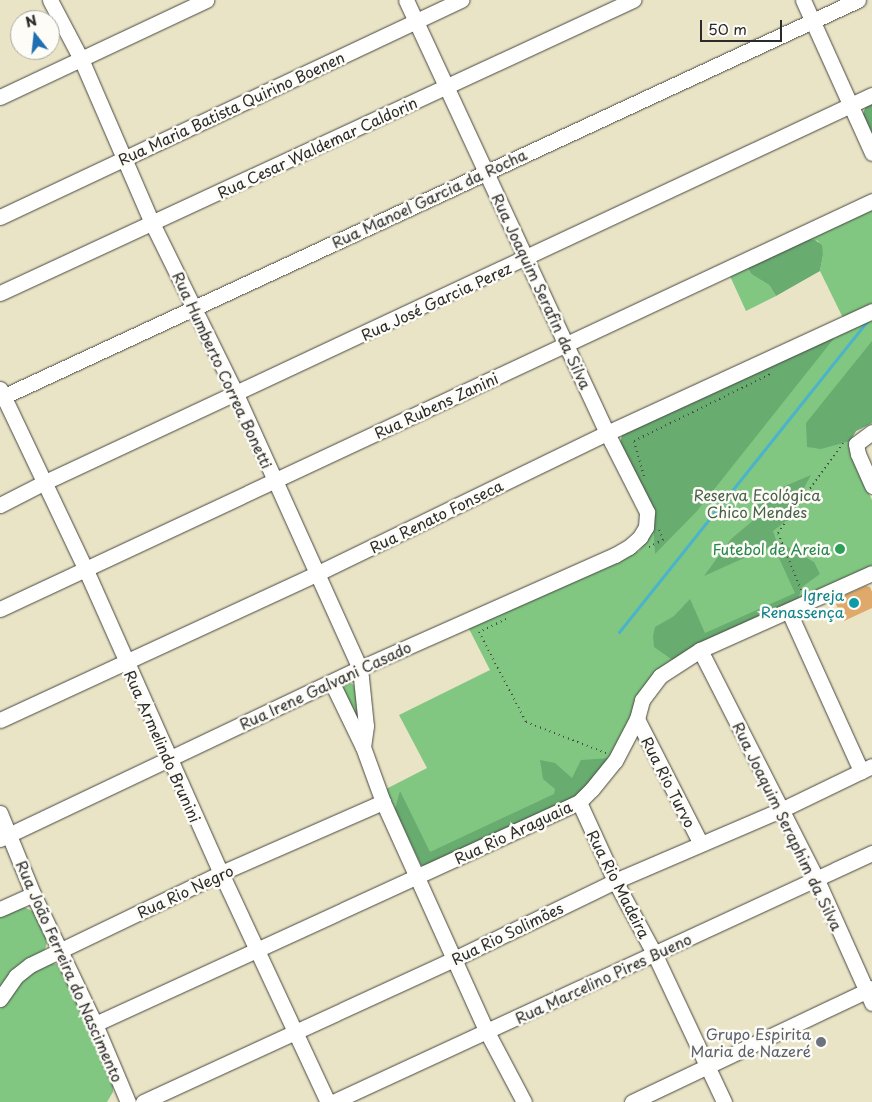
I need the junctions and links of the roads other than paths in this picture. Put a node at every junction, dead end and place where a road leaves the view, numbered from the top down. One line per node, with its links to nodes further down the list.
1 (50, 0): 10 (street, Rua Humberto Correa Bonetti)
2 (206, 0): 10 (street)
3 (406, 0): 8 (street, Rua Joaquim Serafin da Silva)
4 (461, 0): 8 (street, Rua Maria Batista Quirino Boenen)
5 (633, 0): 11 (street, Rua Cesar Waldemar Caldorin)
6 (803, 0): 9 (street)
7 (858, 0): 9 (street, Rua Manoel Garcia da Rocha)
8 (416, 21): 11 (street, Rua Joaquim Serafin da Silva); 16 (street, Rua Maria Batista Quirino Boenen)
9 (813, 21): 14 (street); 17 (street, Rua Manoel Garcia da Rocha)
10 (81, 59): 13 (street); 16 (street, Rua Humberto Correa Bonetti)
11 (447, 87): 17 (street, Rua Joaquim Serafin da Silva); 20 (street, Rua Cesar Waldemar Caldorin)
12 (872, 95): 14 (street, Rua José Garcia Perez)
13 (0, 97)
14 (849, 106): 15 (street); 21 (street, Rua José Garcia Perez)
15 (872, 153)
16 (125, 158): 19 (street, Rua Maria Batista Quirino Boenen); 20 (street, Rua Humberto Correa Bonetti)
17 (486, 171): 21 (street, Rua Joaquim Serafin da Silva); 23 (street, Rua Manoel Garcia da Rocha)
18 (872, 201): 25 (street, Rua Rubens Zanini)
19 (0, 217)
20 (152, 222): 22 (street, Rua Cesar Waldemar Caldorin); 23 (street, Rua Humberto Correa Bonetti)
21 (527, 258): 25 (street, Rua Joaquim Serafin da Silva); 27 (street, Rua José Garcia Perez)
22 (0, 293)
23 (194, 307): 26 (street, Rua Manoel Garcia da Rocha); 27 (street, Rua Humberto Correa Bonetti)
24 (872, 311): 29 (street, Rua Renato Fonseca)
25 (566, 344): 29 (street, Rua Joaquim Serafin da Silva); 30 (street, Rua Rubens Zanini)
26 (1, 394): 31 (street, Rua Armelindo Brunini)
27 (236, 394): 30 (street, Rua Humberto Correa Bonetti); 31 (street, Rua José Garcia Perez)
28 (872, 432): 32 (street)
29 (607, 433): 34 (street, Rua Joaquim Serafin da Silva); 36 (street, Rua Renato Fonseca)
30 (275, 481): 35 (street, Rua Rubens Zanini); 36 (street, Rua Humberto Correa Bonetti)
31 (43, 483): 33 (street, Rua José Garcia Perez); 35 (street, Rua Armelindo Brunini)
32 (872, 486)
33 (0, 505)
34 (652, 525): 42 (street, Rua Irene Galvani Casado)
35 (85, 568): 38 (street, Rua Rubens Zanini); 41 (street, Rua Armelindo Brunini)
36 (316, 574): 41 (street, Rua Renato Fonseca); 42 (street, Rua Humberto Correa Bonetti)
37 (871, 577): 39 (street, Rua Rio Araguaia)
38 (0, 609)
39 (788, 612): 40 (street, Rua Rio Araguaia); 48 (street)
40 (700, 650): 45 (street, Rua Rio Araguaia); 51 (street, Rua Joaquim Seraphim da Silva)
41 (125, 662): 44 (street, Rua Renato Fonseca); 47 (street, Rua Armelindo Brunini)
42 (360, 668): 43 (street, Rua Irene Galvani Casado); 46 (street, Rua Humberto Correa Bonetti)
43 (332, 683): 46 (street, Rua Humberto Correa Bonetti); 47 (street, Rua Irene Galvani Casado)
44 (0, 720)
45 (637, 720): 50 (street, Rua Rio Araguaia); 54 (street, Rua Rio Turvo)
46 (363, 747): 49 (street, Rua Humberto Correa Bonetti)
47 (169, 757): 53 (street, Rua Irene Galvani Casado); 56 (street, Rua Armelindo Brunini)
48 (866, 768): 51 (street, Rua Rio Solimões)
49 (383, 802): 56 (street, Rua Rio Negro); 57 (street, Rua Humberto Correa Bonetti)
50 (579, 802): 57 (street, Rua Rio Araguaia); 59 (street, Rua Rio Madeira)
51 (781, 810): 54 (street, Rua Rio Solimões); 58 (street, Rua Joaquim Seraphim da Silva)
52 (0, 813): 53 (street, Rua João Ferreira do Nascimento)
53 (5, 837): 60 (street, Rua João Ferreira do Nascimento)
54 (701, 844): 59 (street, Rua Rio Solimões)
55 (872, 853): 58 (street, Rua Marcelino Pires Bueno)
56 (221, 873): 62 (street, Rua Rio Negro); 63 (street, Rua Armelindo Brunini)
57 (418, 877): 63 (street, Rua Rio Araguaia); 65 (street, Rua Humberto Correa Bonetti)
58 (817, 880): 64 (street, Rua Marcelino Pires Bueno); 66 (street, Rua Joaquim Seraphim da Silva)
59 (615, 881): 64 (street, Rua Rio Madeira); 65 (street, Rua Rio Solimões)
60 (33, 894): 61 (street); 62 (street, Rua João Ferreira do Nascimento)
61 (0, 909)
62 (61, 950): 67 (street, Rua Rio Negro); 68 (street, Rua João Ferreira do Nascimento)
63 (258, 950): 68 (street, Rua Rio Araguaia); 70 (street, Rua Armelindo Brunini)
64 (654, 953): 69 (street, Rua Marcelino Pires Bueno); 71 (street, Rua Rio Madeira)
65 (454, 959): 69 (street, Rua Humberto Correa Bonetti); 70 (street, Rua Rio Solimões)
66 (870, 994): 71 (street)
67 (0, 999)
68 (95, 1024): 72 (street, Rua João Ferreira do Nascimento)
69 (487, 1032): 75 (street, Rua Marcelino Pires Bueno); 76 (street, Rua Humberto Correa Bonetti)
70 (295, 1033): 73 (street, Rua Rio Solimões); 74 (street, Rua Armelindo Brunini)
71 (708, 1067): 77 (street); 78 (street, Rua Rio Madeira)
72 (128, 1102)
73 (143, 1102)
74 (328, 1102)
75 (333, 1102)
76 (524, 1102)
77 (632, 1102)
78 (724, 1102)

